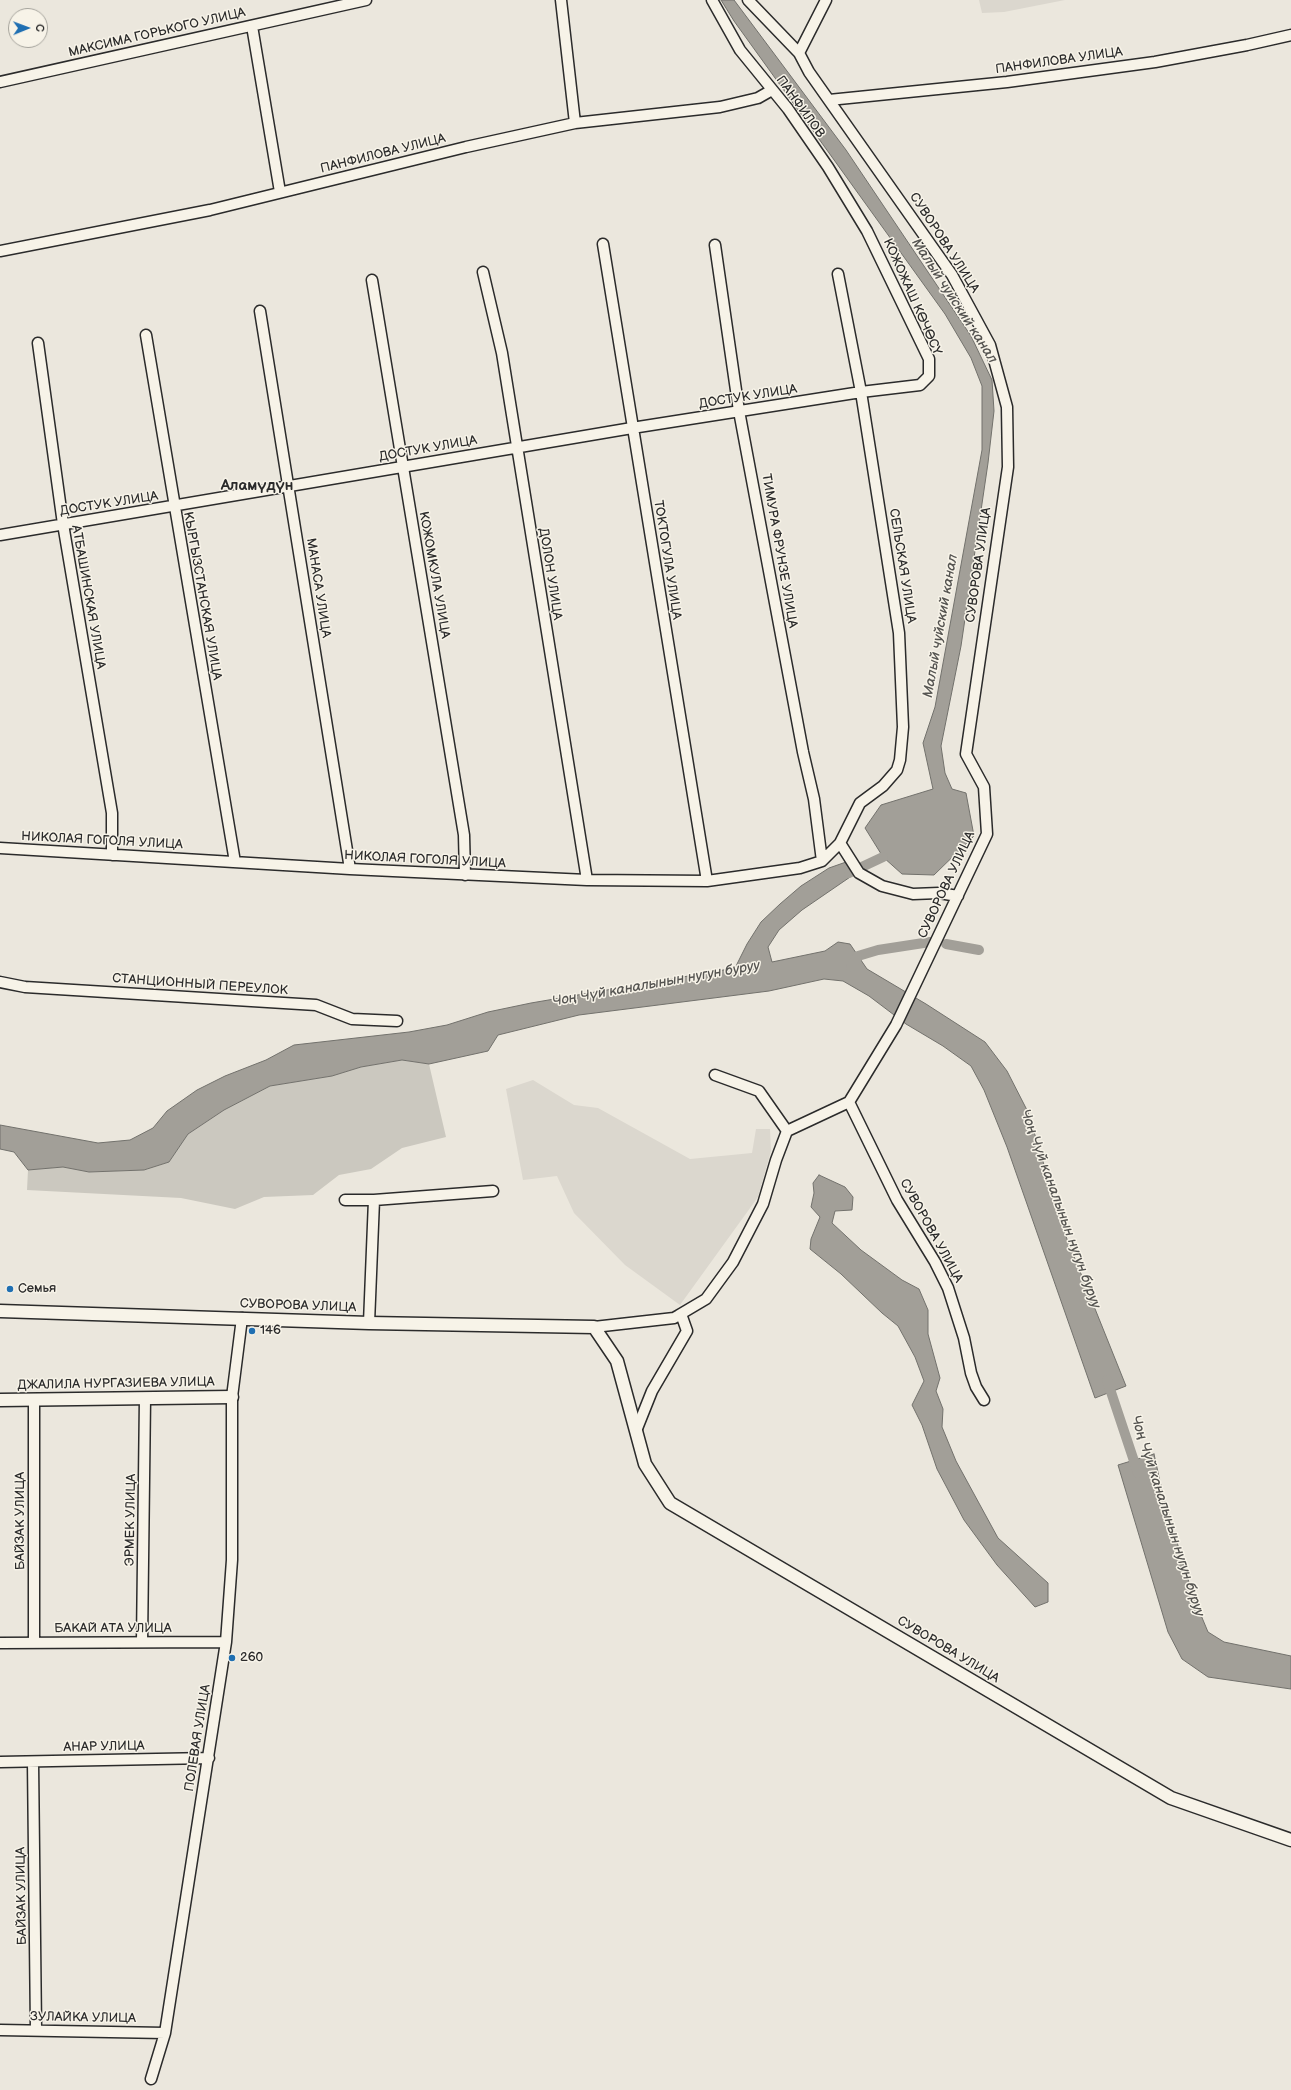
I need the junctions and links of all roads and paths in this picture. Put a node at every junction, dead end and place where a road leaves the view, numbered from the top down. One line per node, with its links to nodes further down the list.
1 (366, 0): 6 (street, МАКСИМА ГОРЬКОГО УЛИЦА)
2 (561, 0): 12 (street)
3 (712, 0): 10 (street, ПАНФИЛОВ)
4 (748, 0): 8 (street, СУВОРОВА УЛИЦА)
5 (826, 0): 8 (street)
6 (252, 26): 9 (street, МАКСИМА ГОРЬКОГО УЛИЦА); 13 (street)
7 (1291, 35): 11 (street, ПАНФИЛОВА УЛИЦА)
8 (799, 53): 11 (street, СУВОРОВА УЛИЦА)
9 (0, 82)
10 (772, 90): 12 (street, ПАНФИЛОВА УЛИЦА); 14 (street, ПАНФИЛОВ)
11 (829, 100): 42 (street, СУВОРОВА УЛИЦА)
12 (575, 123): 13 (street, ПАНФИЛОВА УЛИЦА)
13 (280, 192): 17 (street, ПАНФИЛОВА УЛИЦА)
14 (867, 231): 24 (street, КОЖОЖАШ КӨЧӨСҮ)
15 (603, 244): 26 (street, ТОКТОГУЛА УЛИЦА)
16 (715, 245): 25 (street, ТИМУРА ФРУНЗЕ УЛИЦА)
17 (0, 252)
18 (482, 272): 27 (street, ДОЛОН УЛИЦА)
19 (838, 274): 24 (street, СЕЛЬСКАЯ УЛИЦА)
20 (372, 280): 28 (street, КОЖОМКУЛА УЛИЦА)
21 (260, 310): 29 (street, МАНАСА УЛИЦА)
22 (146, 334): 30 (street, КЫРГЫЗСТАНСКАЯ УЛИЦА)
23 (38, 342): 31 (street, АТБАШИНСКАЯ УЛИЦА)
24 (861, 392): 25 (street, ДОСТУК УЛИЦА); 33 (street, СЕЛЬСКАЯ УЛИЦА)
25 (740, 411): 26 (street, ДОСТУК УЛИЦА); 36 (street, ТИМУРА ФРУНЗЕ УЛИЦА)
26 (632, 428): 27 (street, ДОСТУК УЛИЦА); 41 (street, ТОКТОГУЛА УЛИЦА)
27 (516, 448): 28 (street, ДОСТУК УЛИЦА); 40 (street, ДОЛОН УЛИЦА)
28 (402, 467): 29 (street, ДОСТУК УЛИЦА); 39 (street, КОЖОМКУЛА УЛИЦА)
29 (288, 487): 30 (street, ДОСТУК УЛИЦА); 38 (street, МАНАСА УЛИЦА)
30 (174, 507): 31 (street, ДОСТУК УЛИЦА); 37 (street, КЫРГЫЗСТАНСКАЯ УЛИЦА)
31 (63, 524): 32 (street, ДОСТУК УЛИЦА); 35 (street, АТБАШИНСКАЯ УЛИЦА)
32 (0, 535)
33 (840, 843): 36 (street, НИКОЛАЯ ГОГОЛЯ УЛИЦА); 42 (street)
34 (0, 848): 35 (street, НИКОЛАЯ ГОГОЛЯ УЛИЦА)
35 (112, 855): 37 (street, НИКОЛАЯ ГОГОЛЯ УЛИЦА)
36 (822, 861): 41 (street, НИКОЛАЯ ГОГОЛЯ УЛИЦА)
37 (235, 862): 38 (street, НИКОЛАЯ ГОГОЛЯ УЛИЦА)
38 (350, 869): 39 (street, НИКОЛАЯ ГОГОЛЯ УЛИЦА)
39 (465, 875): 40 (street, НИКОЛАЯ ГОГОЛЯ УЛИЦА)
40 (587, 880): 41 (street, НИКОЛАЯ ГОГОЛЯ УЛИЦА)
41 (707, 881)
42 (958, 896): 46 (street, СУВОРОВА УЛИЦА)
43 (0, 982): 44 (street, СТАНЦИОННЫЙ ПЕРЕУЛОК)
44 (397, 1021)
45 (714, 1075): 47 (street)
46 (850, 1102): 47 (street); 60 (street, СУВОРОВА УЛИЦА)
47 (787, 1131): 52 (street, СУВОРОВА УЛИЦА)
48 (493, 1191): 50 (street)
49 (345, 1200): 50 (street)
50 (374, 1200): 54 (street)
51 (0, 1311): 53 (street, СУВОРОВА УЛИЦА)
52 (681, 1314): 55 (street, СУВОРОВА УЛИЦА); 61 (street)
53 (242, 1318): 54 (street, СУВОРОВА УЛИЦА); 56 (street, ПОЛЕВАЯ УЛИЦА)
54 (368, 1323): 55 (street, СУВОРОВА УЛИЦА)
55 (594, 1327): 61 (street, СУВОРОВА УЛИЦА)
56 (232, 1397): 57 (street, ДЖАЛИЛА НУРГАЗИЕВА УЛИЦА); 63 (street, ПОЛЕВАЯ УЛИЦА)
57 (145, 1398): 59 (street, ДЖАЛИЛА НУРГАЗИЕВА УЛИЦА); 62 (street, ЭРМЕК УЛИЦА)
58 (0, 1400): 59 (street, ДЖАЛИЛА НУРГАЗИЕВА УЛИЦА)
59 (34, 1400): 65 (street, БАЙЗАК УЛИЦА)
60 (984, 1400)
61 (636, 1431): 69 (street, СУВОРОВА УЛИЦА)
62 (142, 1642): 63 (street, БАКАЙ АТА УЛИЦА); 65 (street, БАКАЙ АТА УЛИЦА)
63 (226, 1642): 66 (street, ПОЛЕВАЯ УЛИЦА)
64 (0, 1643): 65 (street, БАКАЙ АТА УЛИЦА)
65 (34, 1643)
66 (209, 1758): 68 (street, АНАР УЛИЦА); 72 (street, ПОЛЕВАЯ УЛИЦА)
67 (0, 1762): 68 (street, АНАР УЛИЦА)
68 (34, 1762): 71 (street, БАЙЗАК УЛИЦА)
69 (1291, 1840)
70 (0, 2030): 71 (street, ЗУЛАЙКА УЛИЦА)
71 (36, 2030): 72 (street, ЗУЛАЙКА УЛИЦА)
72 (165, 2032): 73 (street, ПОЛЕВАЯ УЛИЦА)
73 (151, 2079)

